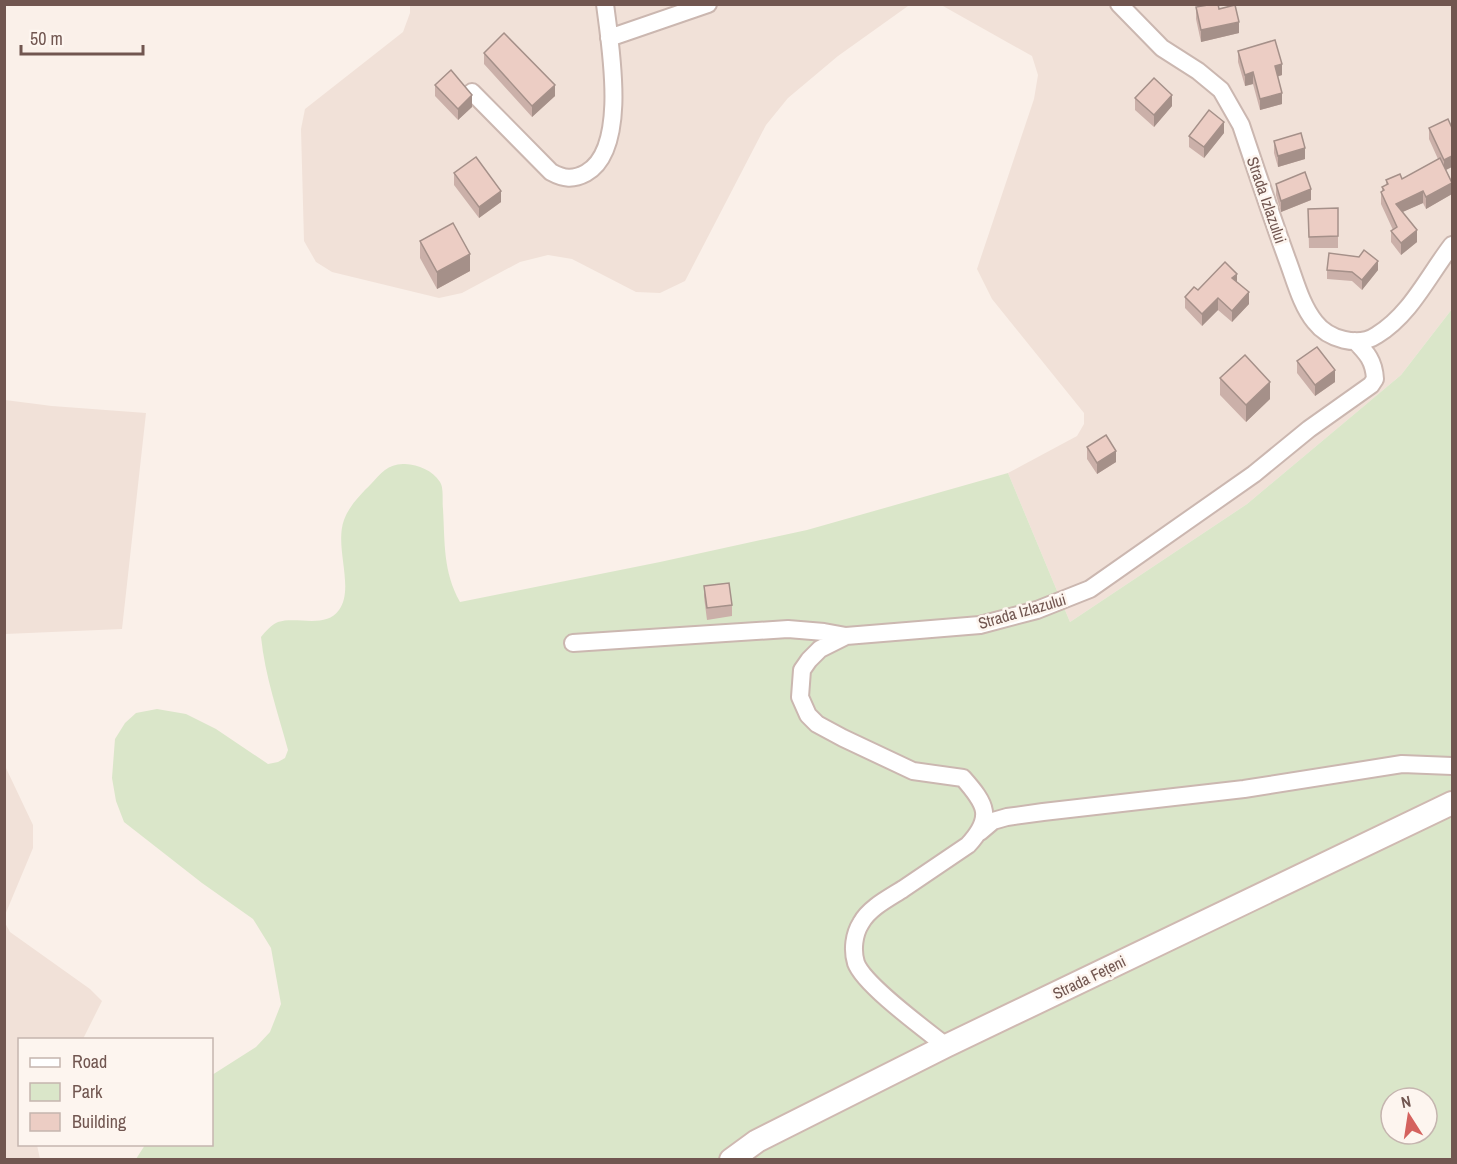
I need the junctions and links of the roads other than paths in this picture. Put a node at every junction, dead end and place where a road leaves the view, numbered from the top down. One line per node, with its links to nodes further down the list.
1 (605, 4): 4 (street)
2 (708, 4): 4 (street)
3 (1119, 4): 7 (street, Strada Izlazului)
4 (609, 38): 5 (street)
5 (472, 92)
6 (1452, 245): 7 (street)
7 (1355, 341): 8 (street, Strada Izlazului)
8 (846, 636): 9 (street); 12 (street, Strada Izlazului)
9 (573, 643)
10 (1452, 766): 12 (street)
11 (1452, 803): 13 (street, Strada Fețeni)
12 (980, 832): 13 (street)
13 (946, 1046): 14 (street, Strada Fețeni)
14 (731, 1160)

